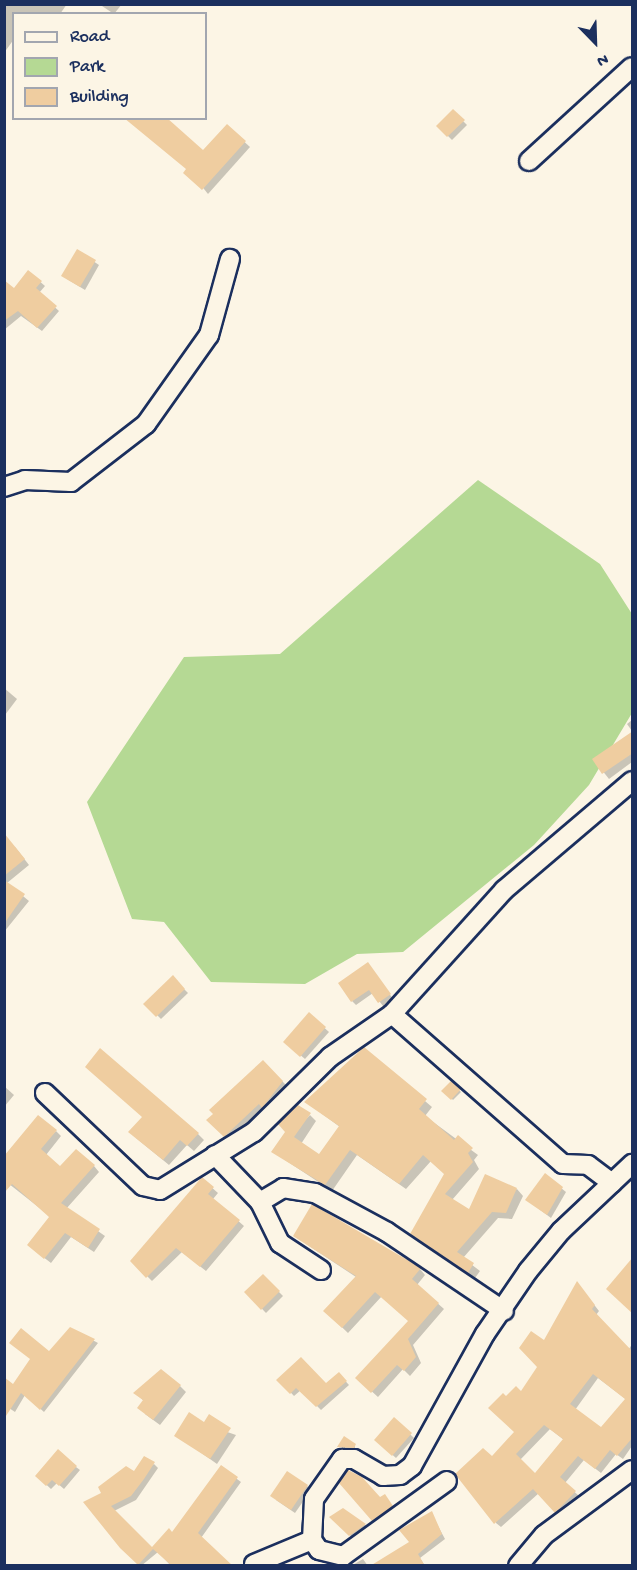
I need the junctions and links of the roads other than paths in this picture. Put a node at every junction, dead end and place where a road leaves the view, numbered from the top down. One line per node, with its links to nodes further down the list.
1 (633, 67): 2 (street)
2 (529, 161)
3 (230, 259): 4 (street)
4 (4, 487)
5 (633, 781): 6 (street)
6 (392, 1014): 8 (street); 10 (street)
7 (45, 1093): 8 (street)
8 (215, 1155): 11 (street)
9 (633, 1164): 10 (street)
10 (612, 1183): 13 (street)
11 (260, 1202): 12 (street); 13 (street)
12 (321, 1270)
13 (504, 1311): 16 (street)
14 (633, 1470): 18 (street)
15 (447, 1481): 16 (street)
16 (312, 1540): 17 (street)
17 (254, 1564)
18 (518, 1566)

